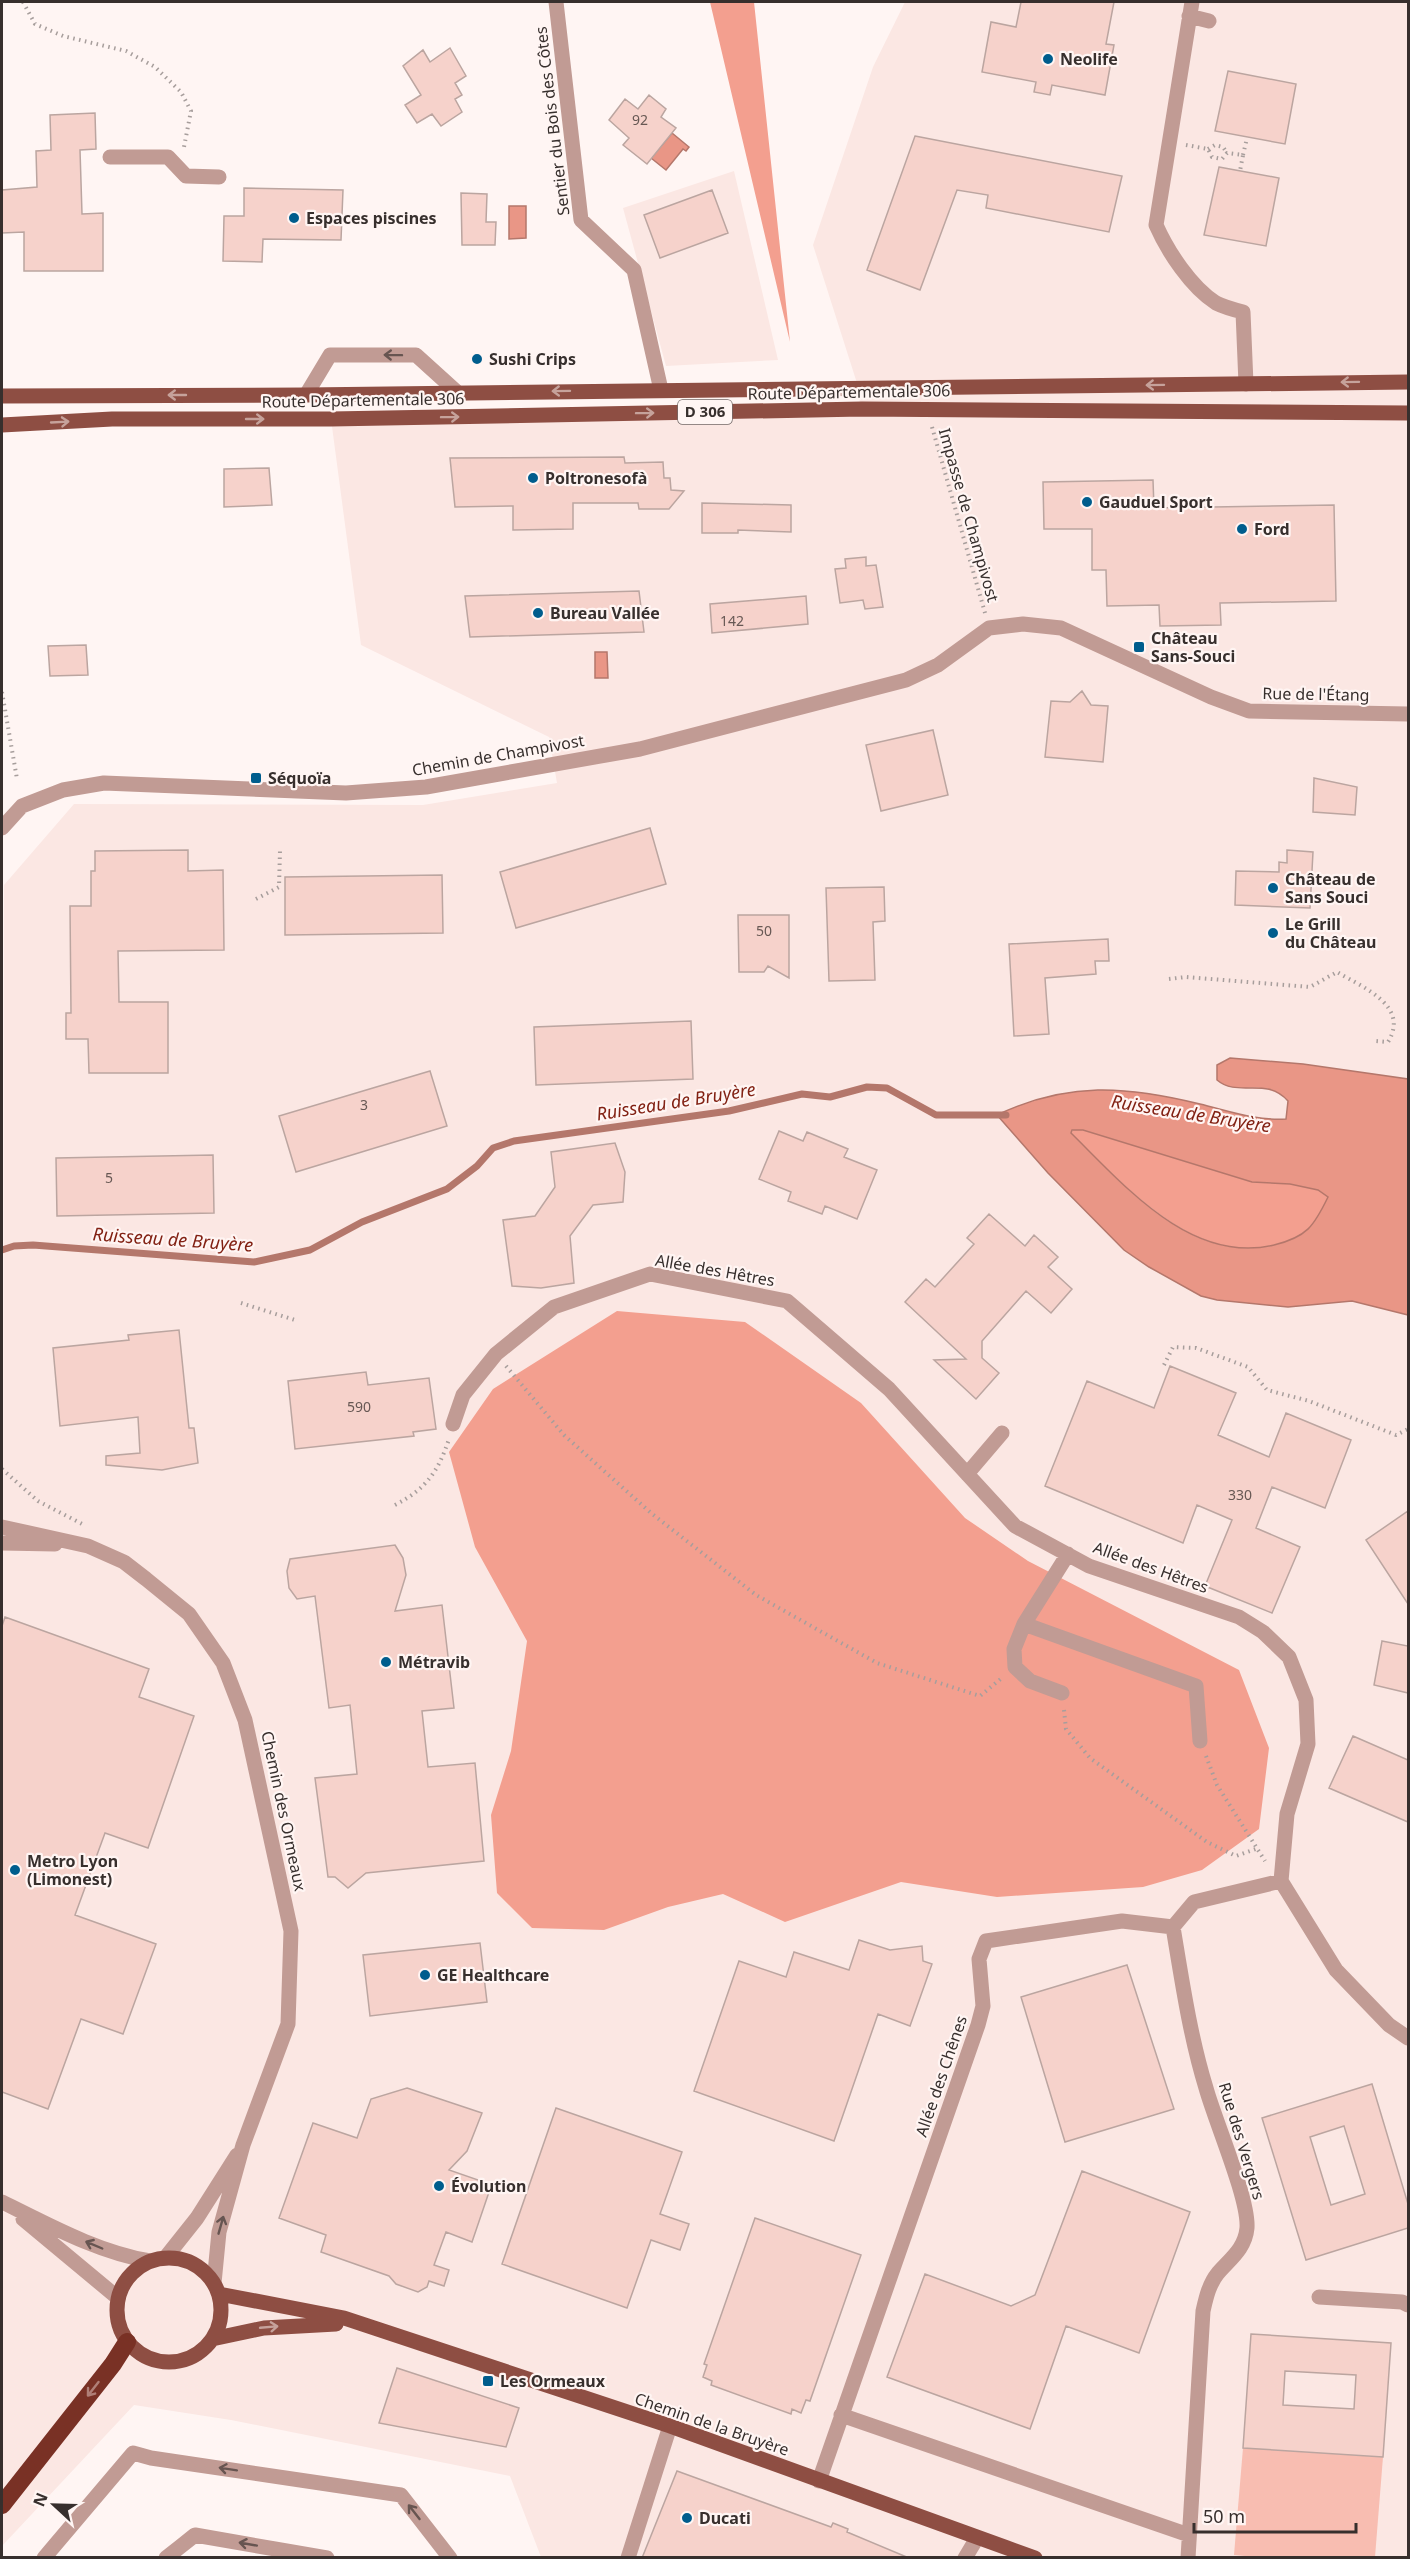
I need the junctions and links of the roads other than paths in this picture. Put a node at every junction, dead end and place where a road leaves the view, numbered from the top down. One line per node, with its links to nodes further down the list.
1 (556, 2): 8 (street, Sentier du Bois des Côtes)
2 (1190, 9): 3 (street); 7 (street)
3 (1209, 21)
4 (110, 157): 5 (street)
5 (219, 177)
6 (1408, 382): 7 (main road, Route Départementale 306 / D 306, one-way to 7)
7 (1246, 384): 8 (main road, Route Départementale 306 / D 306, one-way to 8)
8 (661, 390): 9 (main road, Route Départementale 306 / D 306, one-way to 9)
9 (458, 393): 10 (main road, Route Départementale 306 / D 306); 10 (street, one-way to 10)
10 (306, 395): 11 (main road, Route Départementale 306 / D 306, one-way to 11)
11 (2, 396)
12 (1408, 413): 13 (main road, Route Départementale 306 / D 306, one-way to 12)
13 (2, 424)
14 (989, 627): 15 (street, Rue de l'Étang); 16 (street, Chemin de Champivost)
15 (1408, 714)
16 (2, 828)
17 (453, 1424): 19 (street, Allée des Hêtres)
18 (1002, 1433): 19 (street)
19 (967, 1473): 23 (street, Allée des Hêtres)
20 (2, 1527): 22 (street, Chemin des Ormeaux)
21 (2, 1543): 22 (street, Chemin des Ormeaux)
22 (88, 1546): 30 (street, Chemin des Ormeaux)
23 (1068, 1554): 24 (street); 27 (street, Allée des Hêtres)
24 (1024, 1624): 25 (street); 26 (street)
25 (1062, 1693)
26 (1200, 1741)
27 (1281, 1881): 28 (street); 29 (street)
28 (1173, 1927): 41 (street, Allée des Chênes); 45 (street, Rue des Vergers)
29 (1408, 2038)
30 (243, 2145): 32 (street, Chemin des Ormeaux); 34 (street, Chemin des Ormeaux, one-way to 30)
31 (2, 2202): 33 (street, one-way to 31); 36 (street)
32 (166, 2257): 33 (main road); 34 (main road)
33 (150, 2261): 36 (main road)
34 (216, 2288): 38 (main road, Chemin de la Bruyère); 39 (main road)
35 (1319, 2297): 37 (street)
36 (118, 2298): 40 (main road)
37 (1408, 2305)
38 (375, 2328): 39 (main road, Chemin de la Bruyère, one-way to 38); 42 (main road, Chemin de la Bruyère)
39 (212, 2339): 40 (main road, Chemin de la Bruyère)
40 (127, 2342): 44 (highway, one-way to 44)
41 (841, 2415): 43 (street, Allée des Chênes); 45 (street)
42 (670, 2426): 43 (main road, Chemin de la Bruyère); 52 (street)
43 (819, 2481): 46 (main road, Chemin de la Bruyère)
44 (2, 2505)
45 (1188, 2535): 55 (street, Rue des Vergers)
46 (976, 2538): 47 (main road, Chemin de la Bruyère); 53 (street)
47 (1016, 2554): 54 (main road, Chemin de la Bruyère)
48 (44, 2558): 51 (street, one-way to 48)
49 (166, 2558): 50 (street, one-way to 49)
50 (327, 2558)
51 (450, 2558)
52 (628, 2558)
53 (966, 2558)
54 (1035, 2558)
55 (1188, 2558)

